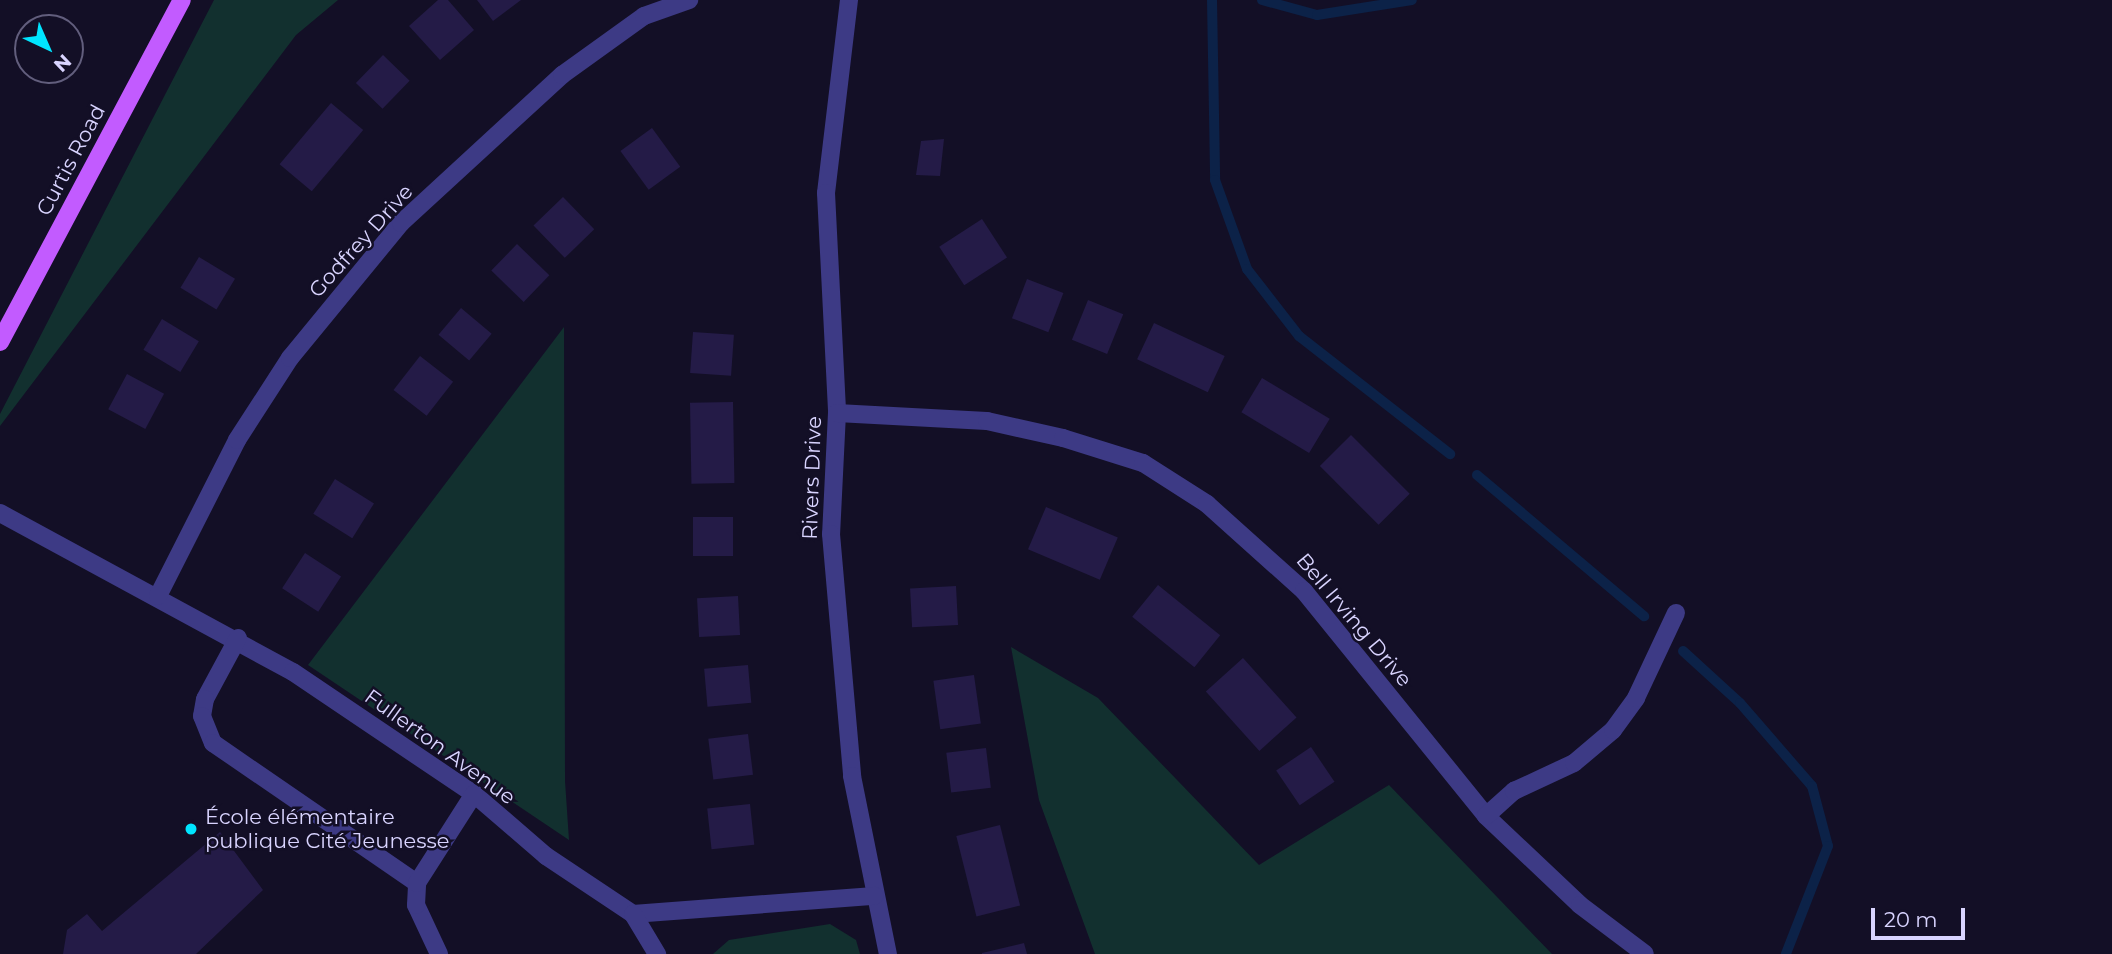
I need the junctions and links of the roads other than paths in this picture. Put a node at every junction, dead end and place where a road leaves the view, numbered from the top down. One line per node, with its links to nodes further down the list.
1 (182, 0): 4 (main road, Curtis Road)
2 (689, 0): 7 (street, Godfrey Drive)
3 (843, 1): 5 (street, Rivers Drive)
4 (0, 342)
5 (838, 413): 11 (street, Bell Irving Drive); 13 (street, Rivers Drive)
6 (0, 513): 7 (street, Fullerton Avenue)
7 (159, 596): 9 (street, Fullerton Avenue)
8 (1676, 613): 11 (street)
9 (238, 638): 10 (street, Fullerton Avenue); 12 (street)
10 (474, 794): 12 (street); 14 (street, Fullerton Avenue)
11 (1486, 816): 18 (street, Bell Irving Drive)
12 (416, 883): 15 (street)
13 (874, 896): 14 (street); 17 (street, Rivers Drive)
14 (633, 914): 16 (street)
15 (439, 954)
16 (657, 954)
17 (888, 954)
18 (1645, 954)

